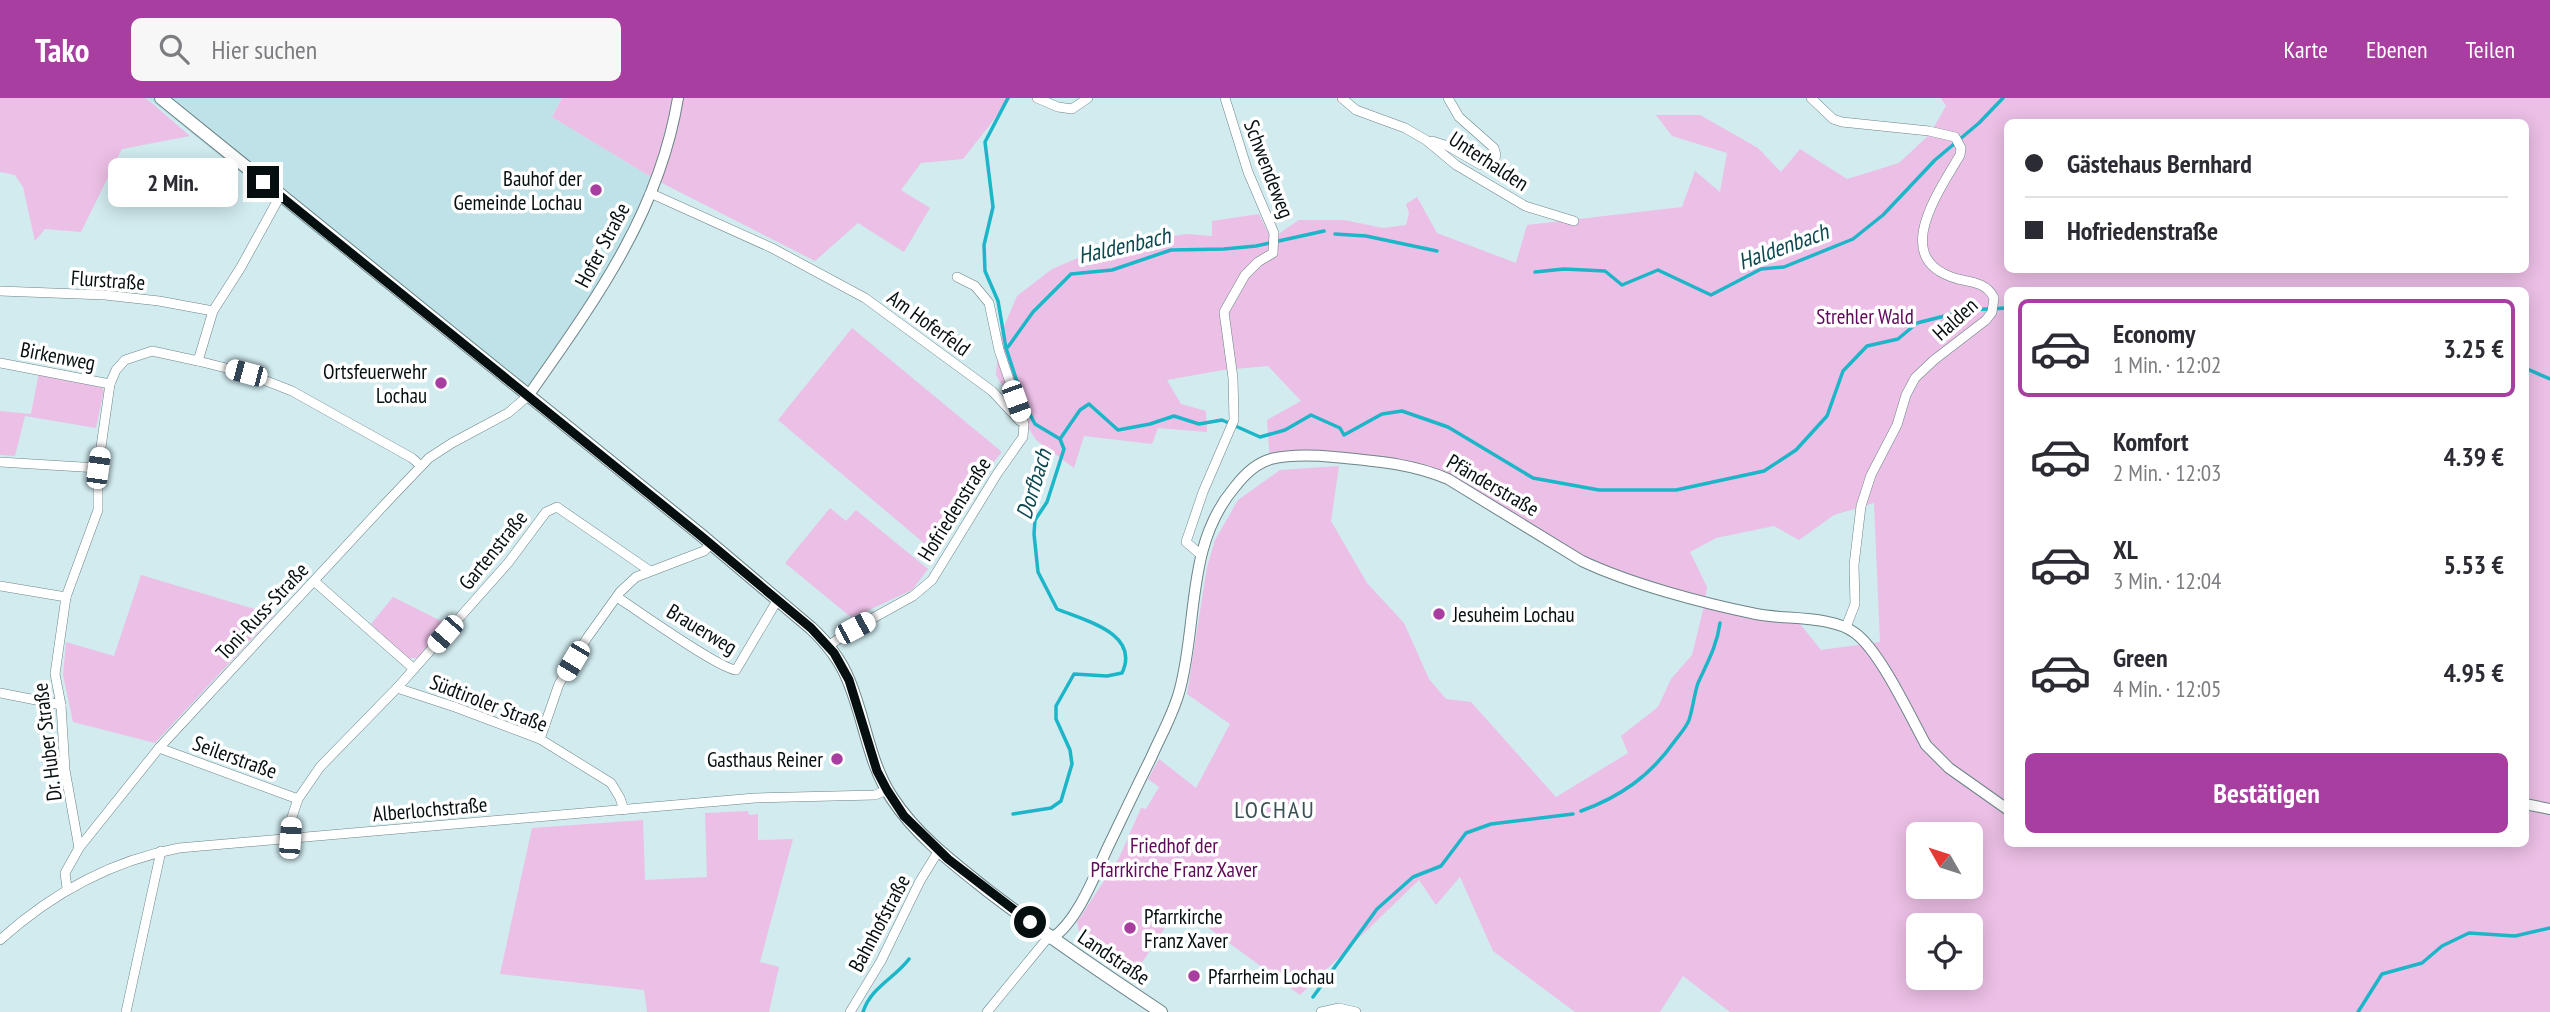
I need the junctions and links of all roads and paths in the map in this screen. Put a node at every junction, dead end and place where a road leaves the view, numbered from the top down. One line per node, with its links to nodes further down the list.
1 (161, 98): 11 (main road)
2 (678, 98): 10 (street, Hofer Straße)
3 (1037, 98): 4 (street)
4 (1088, 98)
5 (1225, 98): 25 (street, Schwendeweg)
6 (1342, 98): 9 (street, Unterhalden)
7 (1448, 98): 9 (street, Unterhalden)
8 (1811, 98): 32 (street, Halden)
9 (1426, 140): 12 (street, Unterhalden)
10 (650, 193): 19 (street, Hofer Straße); 20 (street, Am Hoferfeld)
11 (280, 195): 15 (street); 19 (main road)
12 (1574, 221)
13 (957, 277): 20 (street, Am Hoferfeld)
14 (0, 291): 15 (street, Flurstraße)
15 (213, 311): 16 (street)
16 (198, 361): 18 (street); 22 (street)
17 (0, 363): 18 (street, Birkenweg)
18 (110, 384): 23 (street, Dr. Huber Straße)
19 (528, 396): 22 (street, Toni-Russ-Straße); 24 (main road)
20 (1024, 424): 33 (street, Hofriedenstraße)
21 (0, 462): 23 (street)
22 (421, 466): 27 (street, Toni-Russ-Straße)
23 (98, 468): 29 (street, Dr. Huber Straße)
24 (711, 544): 26 (street); 31 (main road)
25 (1200, 554): 32 (street, Pfänderstraße); 51 (street, Pfänderstraße)
26 (650, 571): 30 (street); 34 (street, Gartenstraße)
27 (314, 581): 34 (street, Südtiroler Straße); 39 (street, Toni-Russ-Straße)
28 (0, 586): 29 (street)
29 (66, 597): 37 (street, Dr. Huber Straße)
30 (617, 597): 31 (street, Brauerweg); 38 (street)
31 (778, 599): 33 (main road)
32 (1846, 627): 43 (street)
33 (828, 646): 40 (main road, Landstraße)
34 (414, 669): 35 (street, Gartenstraße)
35 (397, 688): 38 (street, Südtiroler Straße); 41 (street, Gartenstraße)
36 (0, 692): 37 (street)
37 (61, 705): 47 (street, Dr. Huber Straße)
38 (540, 739): 45 (street, Südtiroler Straße)
39 (159, 748): 41 (street, Seilerstraße); 47 (street, Toni-Russ-Straße)
40 (887, 790): 45 (street, Alberlochstraße); 48 (main road, Landstraße)
41 (298, 799): 46 (street, Gartenstraße)
42 (2529, 805): 44 (street)
43 (2004, 807)
44 (2550, 809)
45 (624, 810): 46 (street, Alberlochstraße)
46 (290, 838): 49 (street, Alberlochstraße)
47 (79, 848): 50 (street, Toni-Russ-Straße)
48 (939, 850): 51 (main road, Landstraße); 54 (street, Bahnhofstraße)
49 (161, 851): 50 (street, Alberlochstraße); 53 (street)
50 (67, 888): 52 (street, Alberlochstraße)
51 (1052, 937): 55 (street); 56 (main road, Landstraße)
52 (0, 940)
53 (126, 1012)
54 (850, 1012)
55 (987, 1012)
56 (1161, 1012)
57 (1321, 1012): 58 (street)
58 (1356, 1012)

